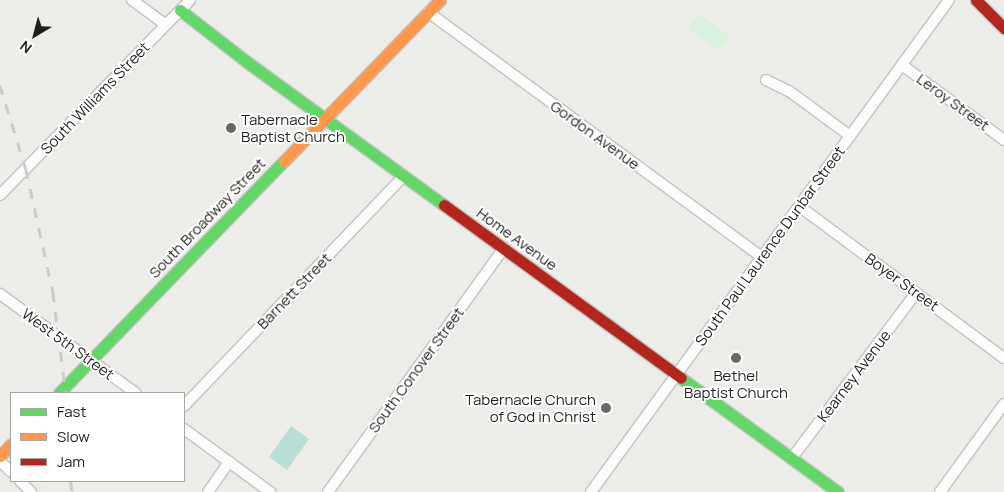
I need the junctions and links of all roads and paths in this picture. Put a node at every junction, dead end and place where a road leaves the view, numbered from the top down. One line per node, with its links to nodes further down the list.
1 (132, 0): 8 (street)
2 (190, 0): 6 (street, South Williams Street)
3 (440, 0): 7 (main road, South Broadway Street)
4 (949, 0): 10 (street, South Paul Laurence Dunbar Street)
5 (976, 0): 9 (main road)
6 (180, 10): 8 (street, South Williams Street); 12 (main road, Home Avenue)
7 (428, 12): 12 (main road, South Broadway Street); 19 (street, Gordon Avenue)
8 (166, 25): 16 (street, South Williams Street)
9 (1004, 28)
10 (902, 65): 13 (street, South Paul Laurence Dunbar Street); 14 (street, Leroy Street)
11 (766, 80): 13 (street)
12 (325, 119): 15 (main road, Home Avenue); 23 (main road, South Broadway Street)
13 (850, 136): 17 (street, South Paul Laurence Dunbar Street)
14 (1004, 140)
15 (404, 176): 18 (main road, Home Avenue); 28 (street, Barnett Street)
16 (0, 196)
17 (799, 206): 19 (street, South Paul Laurence Dunbar Street); 20 (street, Boyer Street)
18 (504, 248): 24 (main road, Home Avenue); 40 (street, South Conover Street)
19 (762, 257): 24 (street, South Paul Laurence Dunbar Street)
20 (916, 293): 22 (street, Boyer Street); 32 (street, Kearney Avenue)
21 (0, 294): 23 (street, West 5th Street)
22 (1004, 358)
23 (90, 360): 25 (main road, South Broadway Street); 26 (street, West 5th Street)
24 (677, 375): 32 (main road, Home Avenue); 41 (street, South Paul Laurence Dunbar Street)
25 (60, 392)
26 (135, 392)
27 (1004, 404): 43 (street)
28 (185, 405)
29 (185, 430): 34 (street)
30 (10, 445): 31 (main road)
31 (0, 456)
32 (792, 458): 42 (main road, Home Avenue)
33 (0, 461): 35 (street)
34 (229, 462): 38 (street); 39 (street)
35 (10, 471)
36 (21, 482): 37 (street)
37 (31, 492)
38 (208, 492)
39 (270, 492)
40 (328, 492)
41 (591, 492)
42 (838, 492)
43 (940, 492)

